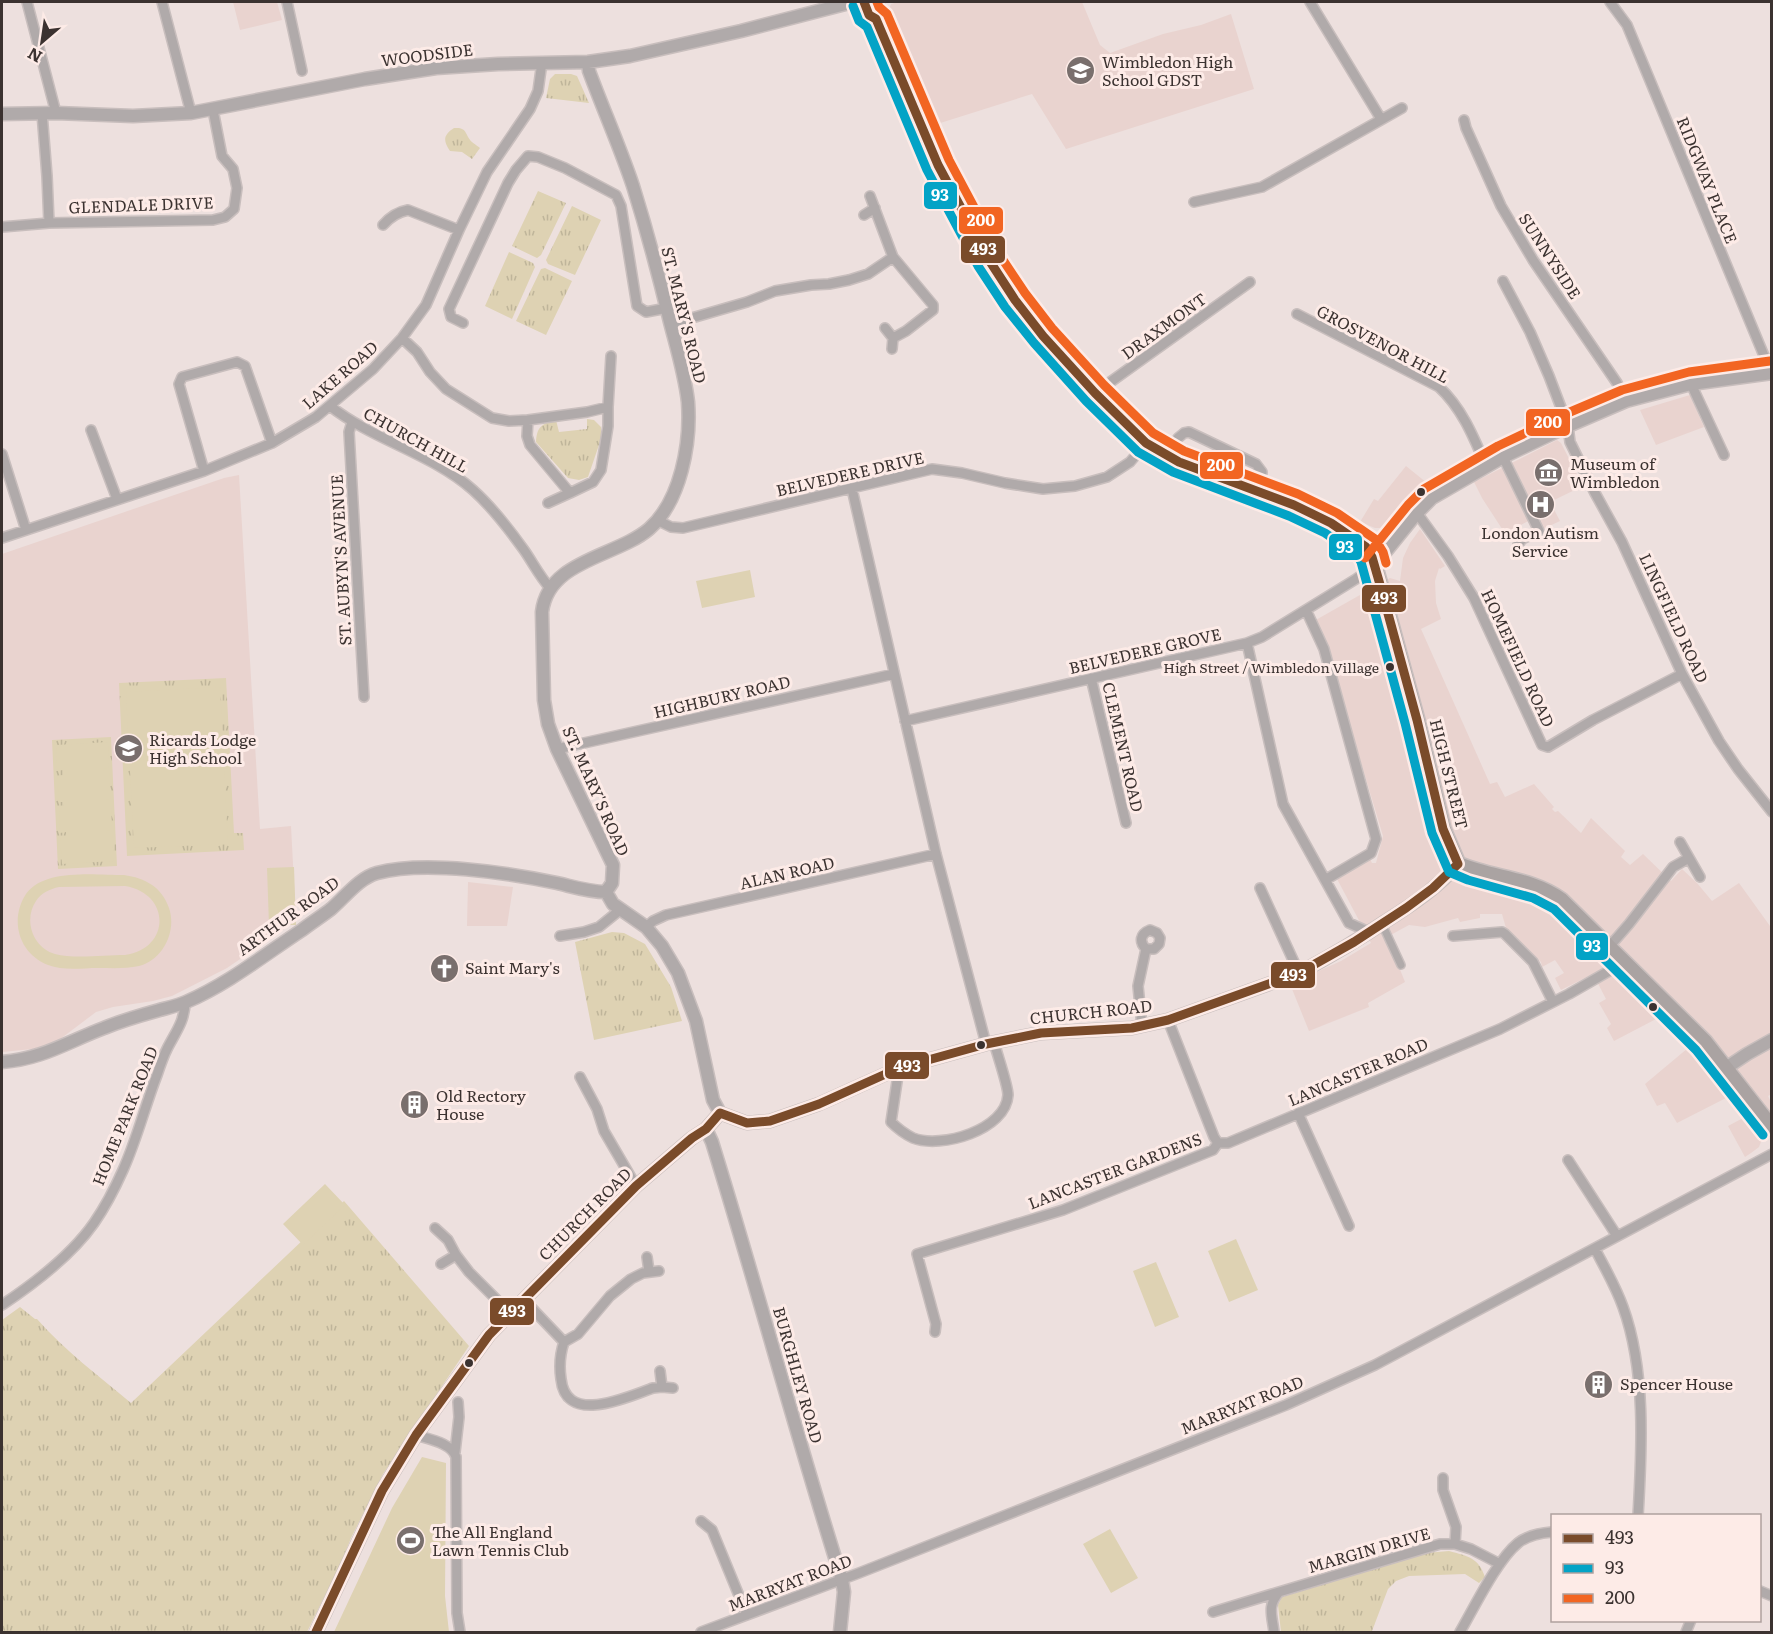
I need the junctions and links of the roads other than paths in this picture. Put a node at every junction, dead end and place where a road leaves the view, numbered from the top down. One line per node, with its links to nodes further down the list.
1 (27, 2): 16 (street)
2 (162, 2): 17 (street)
3 (287, 2): 12 (street)
4 (853, 2): 11 (street, WOODSIDE)
5 (864, 2): 9 (main road)
6 (876, 2): 9 (main road)
7 (1310, 2): 19 (street)
8 (1610, 2): 41 (street, RIDGWAY PLACE)
9 (876, 19): 43 (main road, HIGH STREET)
10 (542, 62): 11 (street, WOODSIDE); 14 (street, WOODSIDE); 28 (street, LAKE ROAD)
11 (588, 62): 32 (street, ST. MARY'S ROAD)
12 (302, 71)
13 (1402, 108): 19 (street)
14 (213, 110): 17 (street, WOODSIDE); 25 (street, GLENDALE DRIVE)
15 (42, 113): 16 (street, WOODSIDE); 18 (street, WOODSIDE); 25 (street)
16 (56, 113): 17 (street, WOODSIDE)
17 (192, 113)
18 (2, 114)
19 (1381, 119): 22 (street)
20 (1464, 120): 44 (street, SUNNYSIDE)
21 (870, 196): 23 (street)
22 (1194, 202)
23 (874, 208): 24 (street); 29 (street)
24 (864, 215)
25 (49, 223): 27 (street, GLENDALE DRIVE)
26 (382, 225): 28 (street)
27 (2, 227)
28 (459, 230): 37 (street, LAKE ROAD)
29 (893, 257): 35 (street); 38 (street)
30 (1503, 281): 49 (street, LINGFIELD ROAD)
31 (1250, 282): 43 (street, DRAXMONT)
32 (667, 308): 34 (street); 35 (street, ST. MARY'S ROAD)
33 (1297, 314): 57 (street, GROSVENOR HILL)
34 (463, 323)
35 (671, 324): 65 (street, ST. MARY'S ROAD)
36 (885, 328): 38 (street)
37 (402, 338): 45 (street, LAKE ROAD); 47 (street)
38 (893, 338): 39 (street)
39 (892, 349)
40 (611, 356): 46 (street)
41 (1771, 374): 42 (street)
42 (1691, 384): 44 (street); 55 (street)
43 (1095, 393): 53 (main road, HIGH STREET)
44 (1626, 401): 49 (street)
45 (330, 406): 48 (street, CHURCH HILL); 52 (street, LAKE ROAD)
46 (608, 407): 47 (street); 60 (street)
47 (528, 420): 60 (street)
48 (352, 422): 70 (street, CHURCH HILL); 76 (street, ST. AUBYN'S AVENUE)
49 (1568, 426): 56 (street); 74 (street, LINGFIELD ROAD)
50 (91, 430): 62 (street)
51 (1178, 438): 61 (street)
52 (272, 443): 58 (street, LAKE ROAD); 58 (street)
53 (1146, 443): 59 (street, BELVEDERE DRIVE); 61 (main road, HIGH STREET)
54 (2, 454): 66 (street)
55 (1724, 455)
56 (1503, 458): 57 (street); 68 (street)
57 (1486, 466): 64 (street)
58 (204, 471): 62 (street, LAKE ROAD)
59 (852, 489): 65 (street, BELVEDERE DRIVE); 73 (street)
60 (570, 492): 63 (street)
61 (1260, 492): 69 (main road, HIGH STREET)
62 (117, 499): 66 (street, LAKE ROAD)
63 (548, 503)
64 (1417, 513): 69 (street); 74 (street, HOMEFIELD ROAD)
65 (657, 520): 70 (street, ST. MARY'S ROAD)
66 (26, 530): 67 (street, LAKE ROAD)
67 (2, 538)
68 (1519, 549)
69 (1374, 566): 71 (street, BELVEDERE GROVE); 84 (main road, HIGH STREET)
70 (550, 588): 78 (street, ST. MARY'S ROAD)
71 (1306, 610): 72 (street, BELVEDERE GROVE); 86 (street)
72 (1247, 643): 75 (street, BELVEDERE GROVE); 86 (street)
73 (894, 674): 77 (street); 78 (street, HIGHBURY ROAD)
74 (1682, 674): 79 (street, LINGFIELD ROAD)
75 (1091, 678): 77 (street, BELVEDERE GROVE); 80 (street, CLEMENT ROAD)
76 (364, 697)
77 (905, 721): 82 (street)
78 (557, 749): 88 (street, ST. MARY'S ROAD)
79 (1772, 812)
80 (1126, 823)
81 (1680, 842): 83 (street)
82 (936, 854): 91 (street, ALAN ROAD); 105 (street)
83 (1689, 858): 85 (street); 95 (street)
84 (1458, 864): 90 (street, CHURCH ROAD); 95 (main road)
85 (1700, 877)
86 (1325, 880): 92 (street)
87 (1260, 888): 99 (street)
88 (606, 892): 89 (street); 100 (street, ARTHUR ROAD)
89 (620, 910): 91 (street); 93 (street)
90 (1382, 924): 92 (street, CHURCH ROAD); 97 (street)
91 (646, 927): 110 (street)
92 (1369, 932): 99 (street, CHURCH ROAD)
93 (560, 936)
94 (1453, 936): 101 (street)
95 (1609, 947): 98 (main road)
96 (1146, 949): 103 (street)
97 (1401, 964)
98 (1626, 964): 101 (street, LANCASTER ROAD); 108 (main road)
99 (1299, 973): 102 (street, CHURCH ROAD)
100 (185, 1002): 106 (street, ARTHUR ROAD); 130 (street, HOME PARK ROAD)
101 (1553, 1002): 111 (street, LANCASTER ROAD)
102 (1168, 1020): 103 (street, CHURCH ROAD); 114 (street)
103 (1142, 1026): 105 (street, CHURCH ROAD)
104 (1772, 1040): 108 (street)
105 (990, 1042): 107 (street, CHURCH ROAD); 107 (street)
106 (2, 1062)
107 (898, 1068): 110 (street, CHURCH ROAD)
108 (1726, 1068): 112 (main road)
109 (580, 1077): 117 (street)
110 (720, 1113): 113 (street, CHURCH ROAD)
111 (1298, 1113): 114 (street, LANCASTER ROAD); 118 (street)
112 (1772, 1128)
113 (706, 1129): 117 (street, CHURCH ROAD); 146 (street, BURGHLEY ROAD)
114 (1218, 1143): 123 (street, LANCASTER GARDENS)
115 (1772, 1154): 120 (street, MARRYAT ROAD)
116 (1568, 1160): 120 (street)
117 (636, 1186): 129 (street, CHURCH ROAD)
118 (1349, 1226)
119 (435, 1228): 124 (street)
120 (1617, 1236): 122 (street, MARRYAT ROAD)
121 (914, 1242): 123 (street)
122 (1595, 1249): 141 (street); 146 (street, MARRYAT ROAD)
123 (917, 1254): 132 (street)
124 (456, 1255): 126 (street); 131 (street)
125 (647, 1257): 128 (street)
126 (441, 1264)
127 (659, 1270): 128 (street)
128 (648, 1271): 133 (street)
129 (523, 1299): 131 (street, CHURCH ROAD); 133 (street)
130 (2, 1305)
131 (510, 1312): 138 (street, CHURCH ROAD)
132 (935, 1332)
133 (564, 1342): 135 (street)
134 (660, 1371): 135 (street)
135 (662, 1387): 136 (street)
136 (673, 1388)
137 (458, 1402): 139 (street)
138 (416, 1435): 139 (street); 150 (street, CHURCH ROAD)
139 (455, 1452): 151 (street)
140 (1443, 1478): 144 (street)
141 (1638, 1514)
142 (701, 1521): 149 (street)
143 (1551, 1532): 145 (street)
144 (1455, 1544): 145 (street, MARGIN DRIVE); 147 (street, MARGIN DRIVE)
145 (1500, 1564): 155 (street)
146 (842, 1580): 149 (street, MARRYAT ROAD); 153 (street, BURGHLEY ROAD)
147 (1279, 1592): 148 (street, MARGIN DRIVE); 154 (street)
148 (1213, 1612)
149 (747, 1615): 152 (street, MARRYAT ROAD)
150 (316, 1632)
151 (460, 1632)
152 (701, 1632)
153 (840, 1632)
154 (1274, 1632)
155 (1460, 1632)

